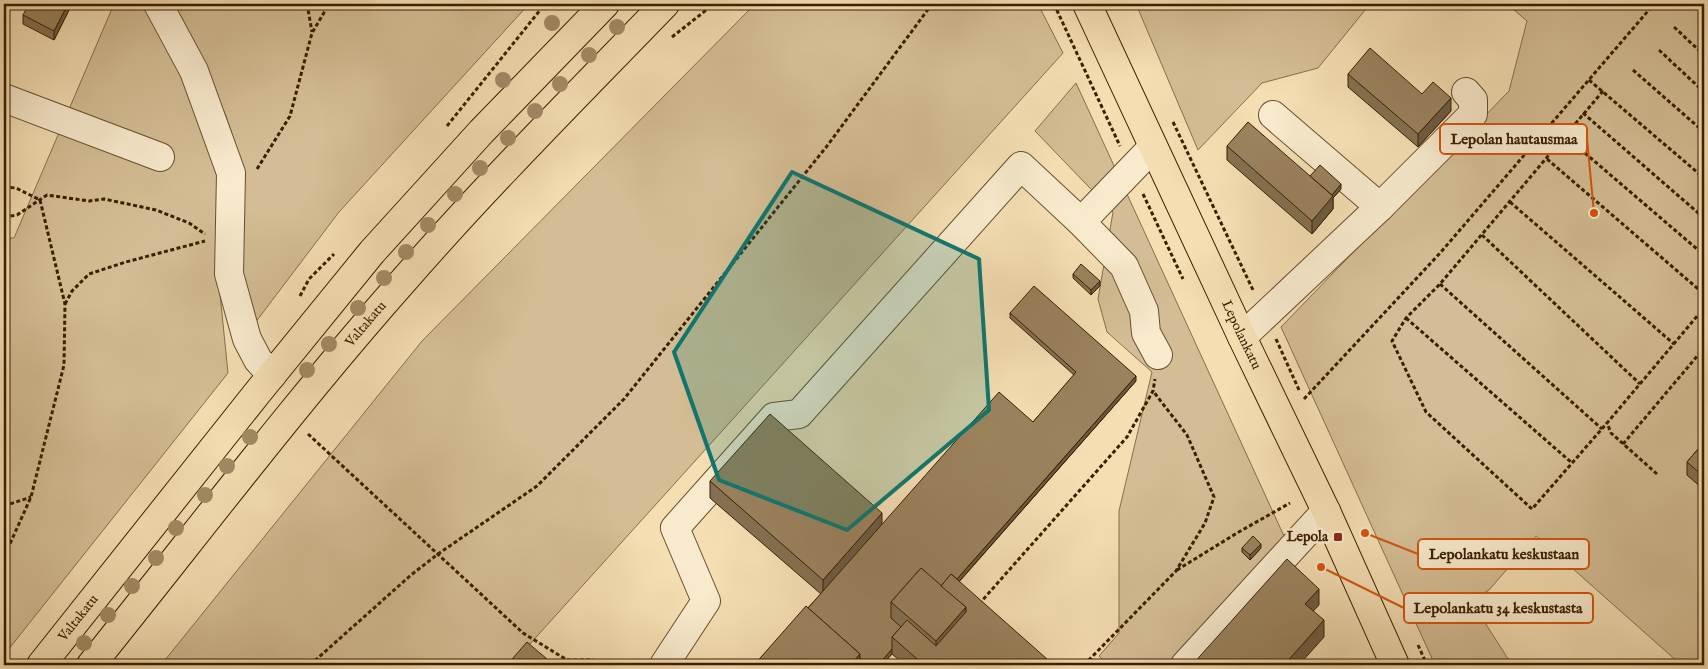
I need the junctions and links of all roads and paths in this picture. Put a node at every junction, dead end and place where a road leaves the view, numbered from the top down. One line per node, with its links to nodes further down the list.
1 (158, 4): 50 (lane)
2 (307, 4): 13 (path)
3 (329, 4): 13 (path)
4 (605, 4): 50 (main road, Valtakatu)
5 (665, 4): 70 (main road, Valtakatu)
6 (714, 4): 14 (path)
7 (932, 4): 64 (path)
8 (1087, 4): 27 (main road, Lepolankatu)
9 (1654, 4): 18 (path)
10 (1695, 4): 11 (path)
11 (1704, 12)
12 (1674, 27): 16 (path)
13 (312, 33): 30 (path)
14 (670, 39)
15 (1659, 50): 21 (path)
16 (1704, 55)
17 (1633, 70): 25 (path)
18 (1589, 80): 19 (path); 53 (path)
19 (1603, 91): 23 (path); 31 (path)
20 (1466, 92): 35 (lane)
21 (1704, 92)
22 (4, 98): 28 (lane)
23 (1583, 113): 26 (path); 37 (path)
24 (1273, 114): 35 (lane)
25 (1704, 132)
26 (1565, 136): 29 (path); 40 (path)
27 (1152, 147): 38 (lane); 46 (main road, Lepolankatu)
28 (160, 157)
29 (1547, 159): 34 (path); 42 (path)
30 (255, 173)
31 (1704, 178)
32 (4, 187): 33 (path)
33 (40, 200): 36 (path); 43 (path); 43 (path)
34 (1510, 202): 39 (path); 47 (path)
35 (1380, 207): 46 (lane)
36 (4, 217)
37 (1704, 218)
38 (1081, 222): 49 (lane); 72 (lane)
39 (1482, 236): 41 (path); 51 (path)
40 (1704, 255)
41 (1440, 284): 45 (path); 55 (path)
42 (1704, 294)
43 (65, 304): 60 (path)
44 (1704, 308): 47 (path)
45 (1406, 318): 58 (path); 58 (path)
46 (1242, 337): 63 (main road, Lepolankatu)
47 (1674, 344): 51 (path)
48 (1704, 348): 57 (path)
49 (1158, 355): 52 (path)
50 (272, 375): 69 (main road, Valtakatu)
51 (1640, 384): 54 (path)
52 (1154, 391): 66 (path); 67 (path)
53 (1304, 399)
54 (1607, 423): 55 (path); 57 (path)
55 (1602, 429): 58 (path)
56 (306, 432): 64 (path)
57 (1623, 444): 59 (path)
58 (1572, 463)
59 (1658, 474)
60 (32, 497): 62 (path); 65 (path)
61 (1290, 503): 66 (path)
62 (4, 506)
63 (1326, 511): 74 (lane); 75 (main road, Lepolankatu)
64 (438, 554): 68 (path); 71 (path)
65 (4, 557)
66 (1176, 571): 73 (path)
67 (986, 610)
68 (594, 660)
69 (41, 665)
70 (91, 665)
71 (310, 665)
72 (664, 665)
73 (1084, 665)
74 (1185, 665)
75 (1395, 665)

